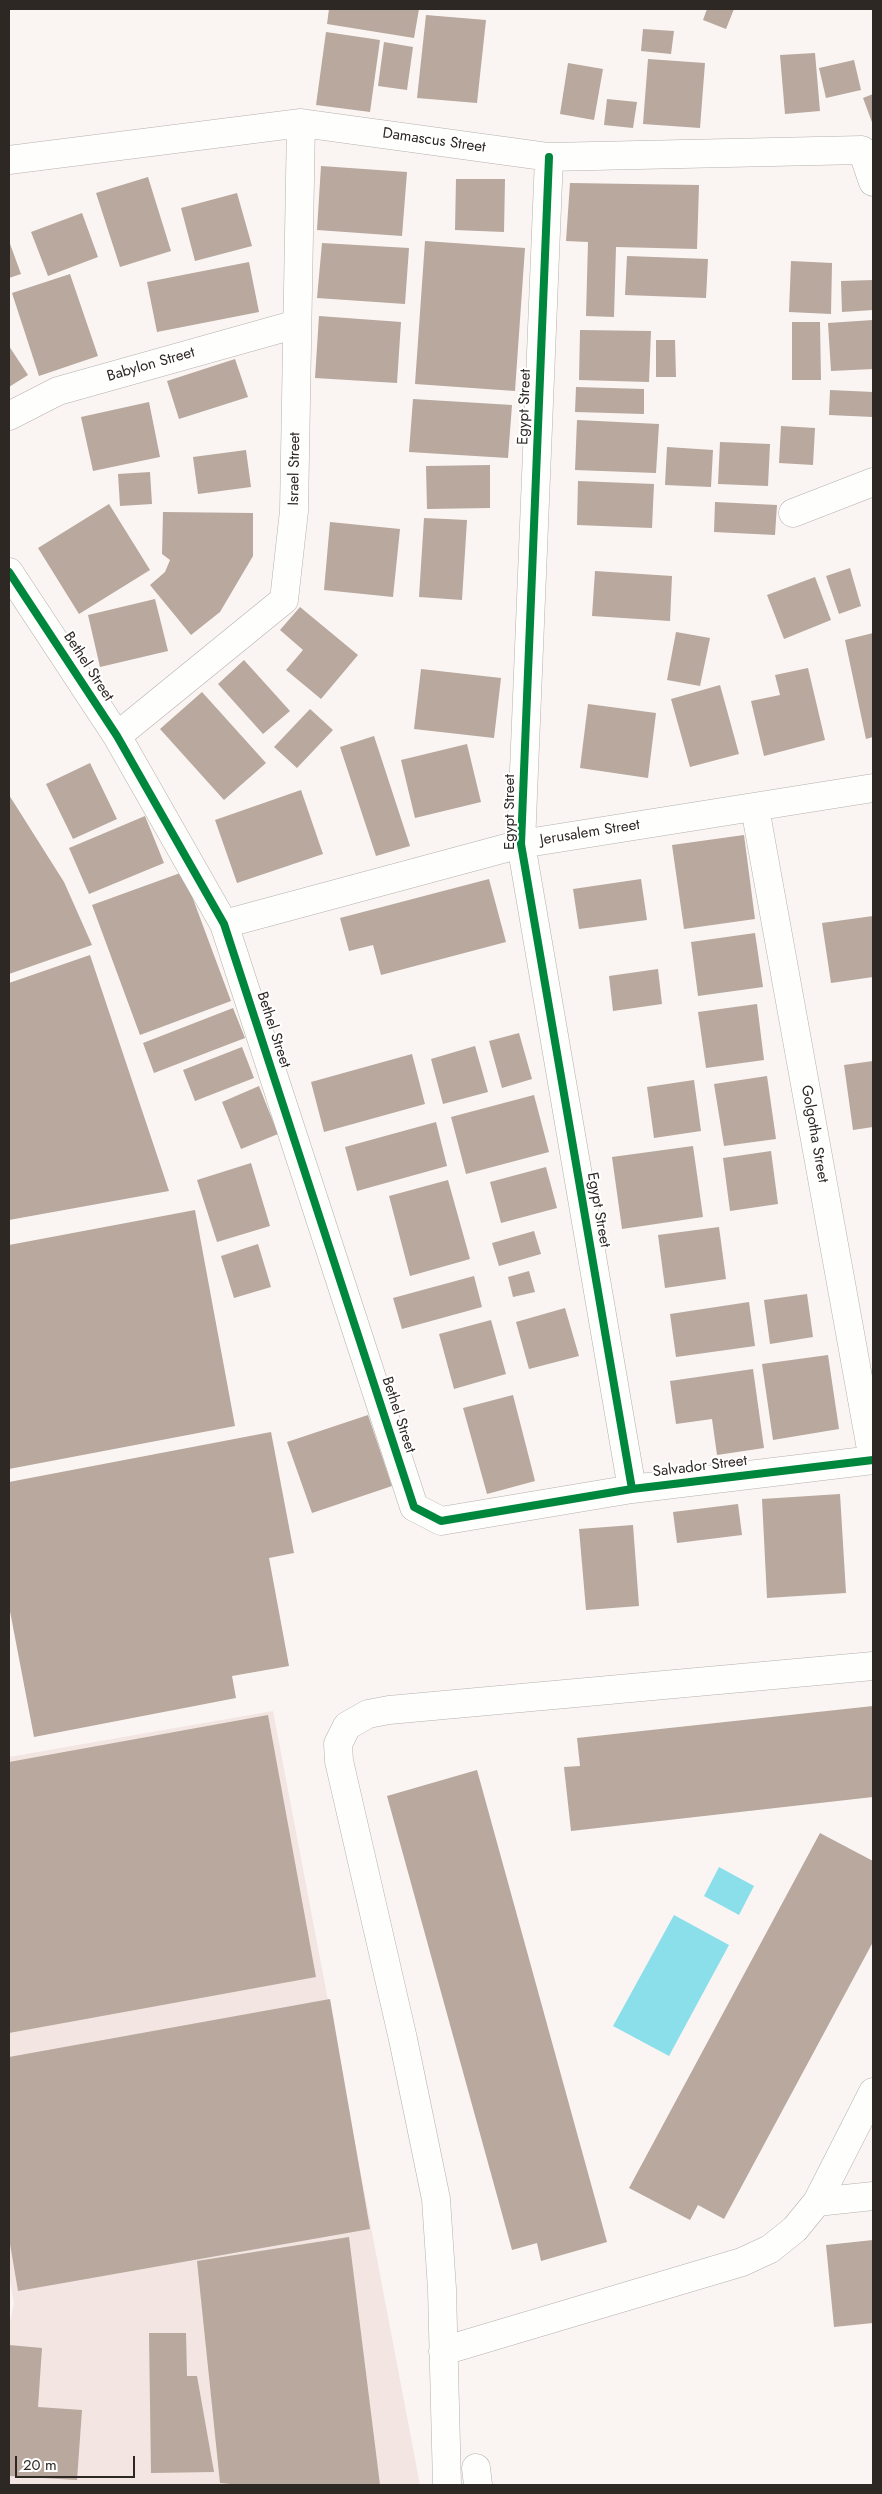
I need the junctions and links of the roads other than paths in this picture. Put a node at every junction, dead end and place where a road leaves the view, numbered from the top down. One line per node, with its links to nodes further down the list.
1 (301, 123): 2 (street, Damascus Street); 3 (street, Damascus Street); 5 (street, Israel Street)
2 (549, 157): 4 (street, Damascus Street); 13 (street, Egypt Street)
3 (9, 160)
4 (873, 182)
5 (297, 324): 6 (street, Babylon Street); 10 (street, Israel Street)
6 (9, 416)
7 (873, 482): 8 (street)
8 (793, 513)
9 (9, 572): 10 (street, Bethel Street)
10 (117, 736): 14 (street, Bethel Street)
11 (873, 788): 12 (street, Jerusalem Street)
12 (755, 808): 13 (street, Jerusalem Street); 15 (street, Golgotha Street)
13 (521, 844): 14 (street, Jerusalem Street); 16 (street, Egypt Street)
14 (224, 924): 17 (street, Bethel Street)
15 (873, 1460): 16 (street, Salvador Street)
16 (632, 1490): 17 (street, Salvador Street)
17 (441, 1521)
18 (873, 1666): 22 (street)
19 (873, 2092): 21 (street)
20 (873, 2196): 21 (street)
21 (817, 2202): 22 (street)
22 (443, 2351): 23 (street)
23 (447, 2485)

